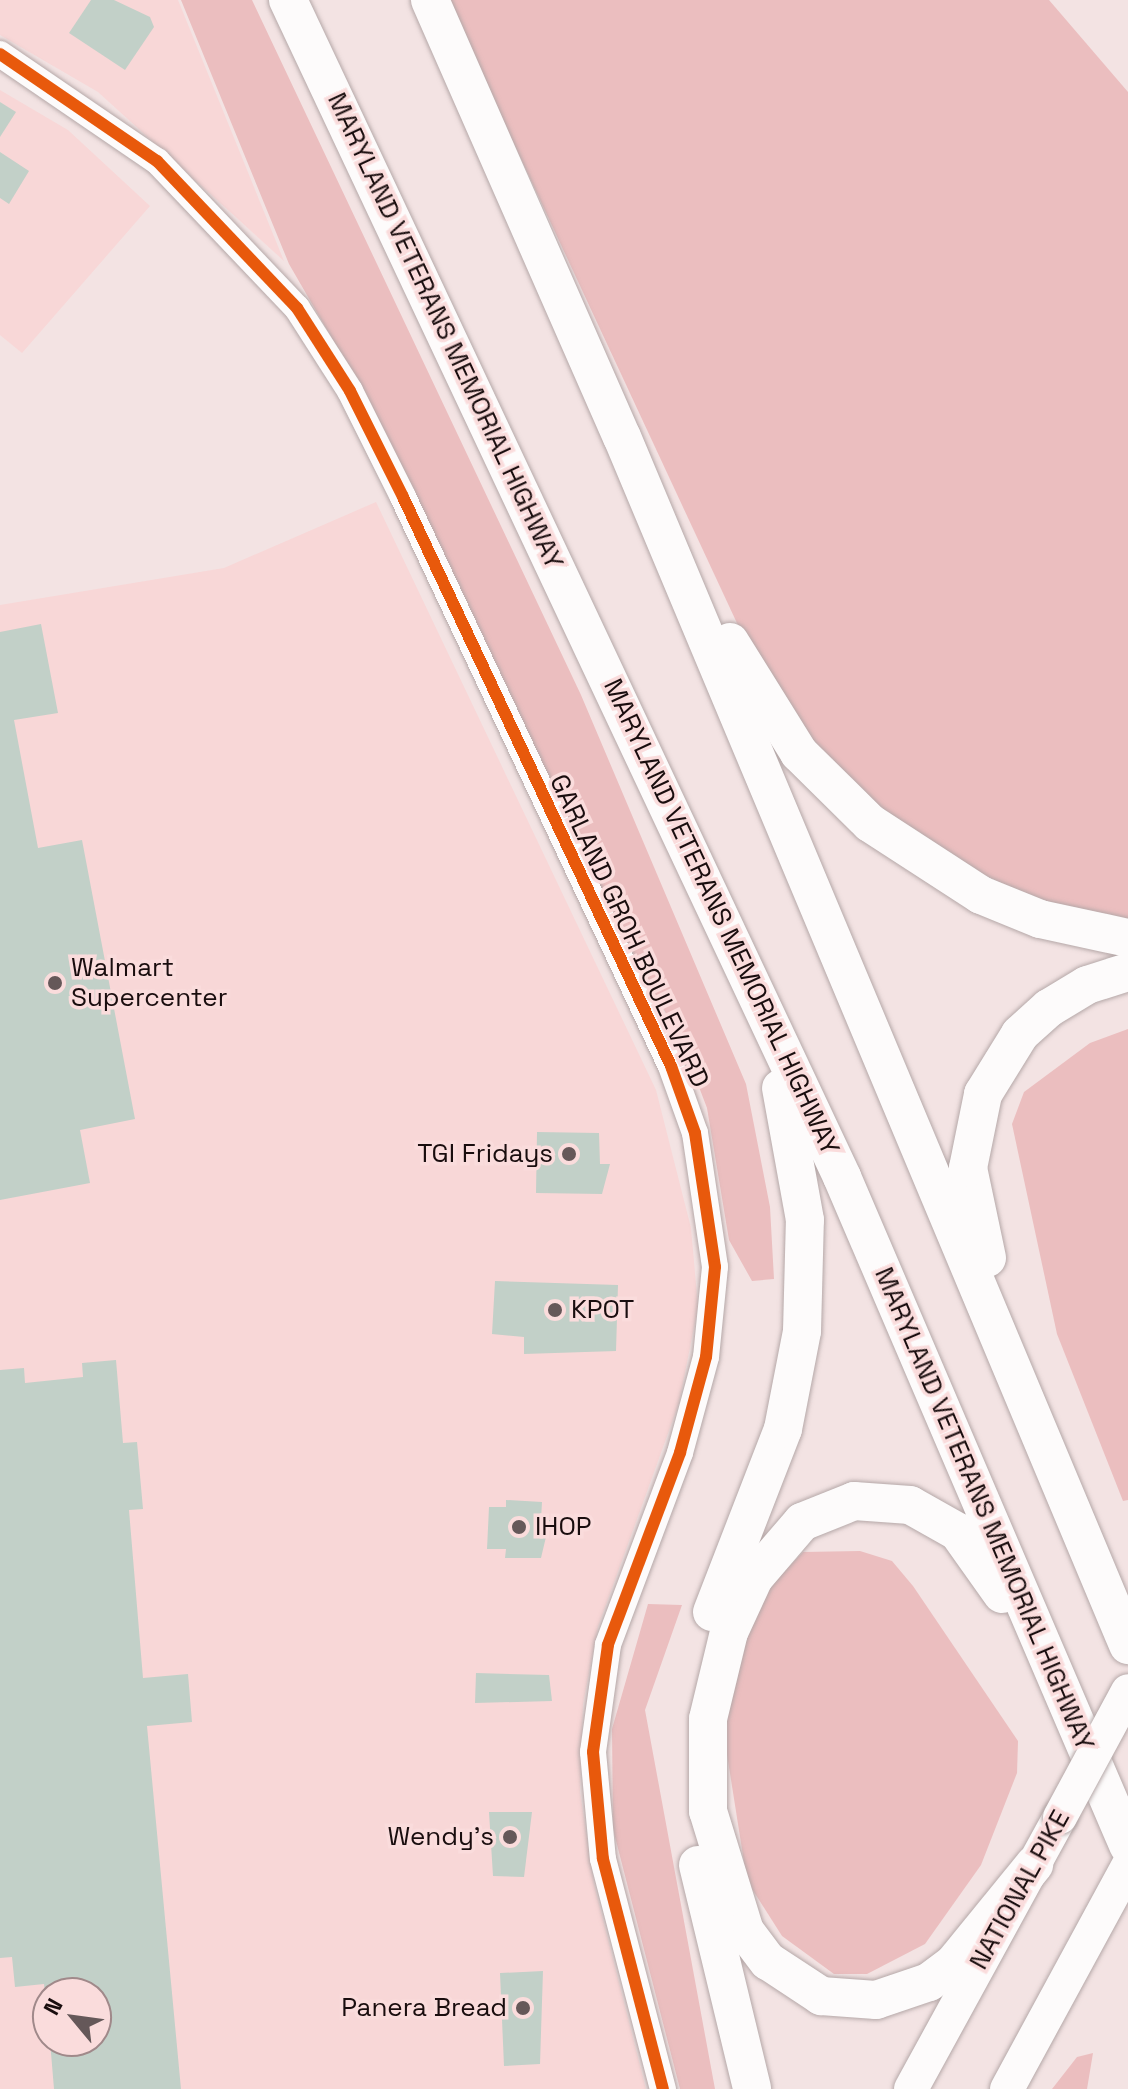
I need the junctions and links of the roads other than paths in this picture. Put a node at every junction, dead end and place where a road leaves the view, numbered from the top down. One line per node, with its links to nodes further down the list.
1 (288, 0): 5 (highway, MARYLAND VETERANS MEMORIAL HIGHWAY)
2 (430, 0): 4 (highway)
3 (0, 54): 15 (street, GARLAND GROH BOULEVARD)
4 (622, 437): 6 (highway); 8 (highway)
5 (704, 879): 11 (highway, MARYLAND VETERANS MEMORIAL HIGHWAY); 16 (highway)
6 (1128, 938)
7 (1128, 972): 8 (highway)
8 (1072, 1511): 9 (highway)
9 (1128, 1645)
10 (1128, 1691): 13 (main road, NATIONAL PIKE, bridge)
11 (1112, 1808): 12 (highway, MARYLAND VETERANS MEMORIAL HIGHWAY); 13 (highway)
12 (1128, 1845)
13 (1034, 1865): 17 (main road, NATIONAL PIKE)
14 (1128, 1866): 18 (main road)
15 (663, 2089)
16 (752, 2089)
17 (911, 2089)
18 (1007, 2089)

